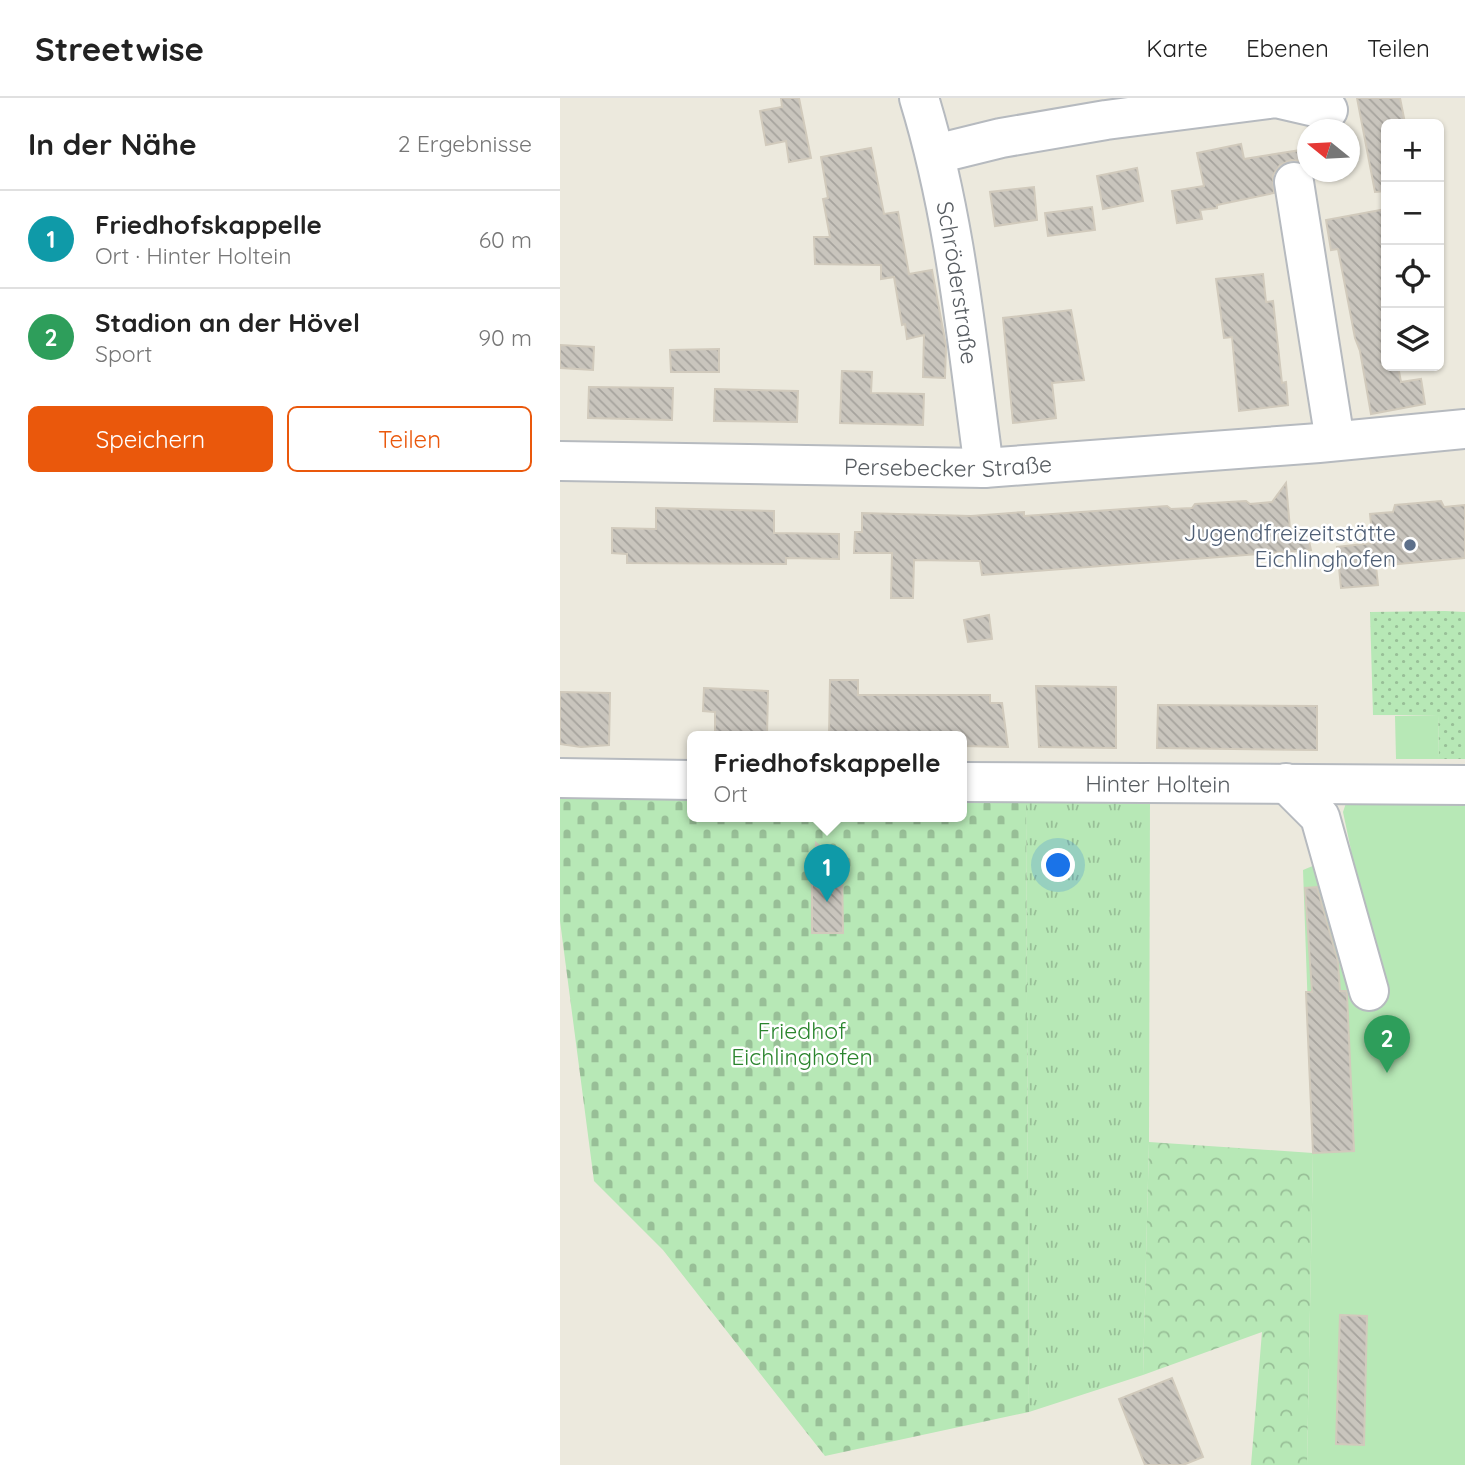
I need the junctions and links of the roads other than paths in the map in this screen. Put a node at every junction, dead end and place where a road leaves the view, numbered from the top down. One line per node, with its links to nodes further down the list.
1 (919, 98): 3 (street, Schröderstraße)
2 (1328, 110): 3 (street)
3 (936, 154): 8 (street, Schröderstraße)
4 (1294, 182): 6 (street)
5 (1465, 429): 6 (street, Persebecker Straße)
6 (1335, 441): 8 (street, Persebecker Straße)
7 (560, 461): 8 (street, Persebecker Straße)
8 (984, 468)
9 (560, 778): 10 (street)
10 (687, 780)
11 (967, 782): 12 (street, Hinter Holtein)
12 (1286, 783): 13 (street, Hinter Holtein); 14 (street)
13 (1465, 785)
14 (1369, 991)

